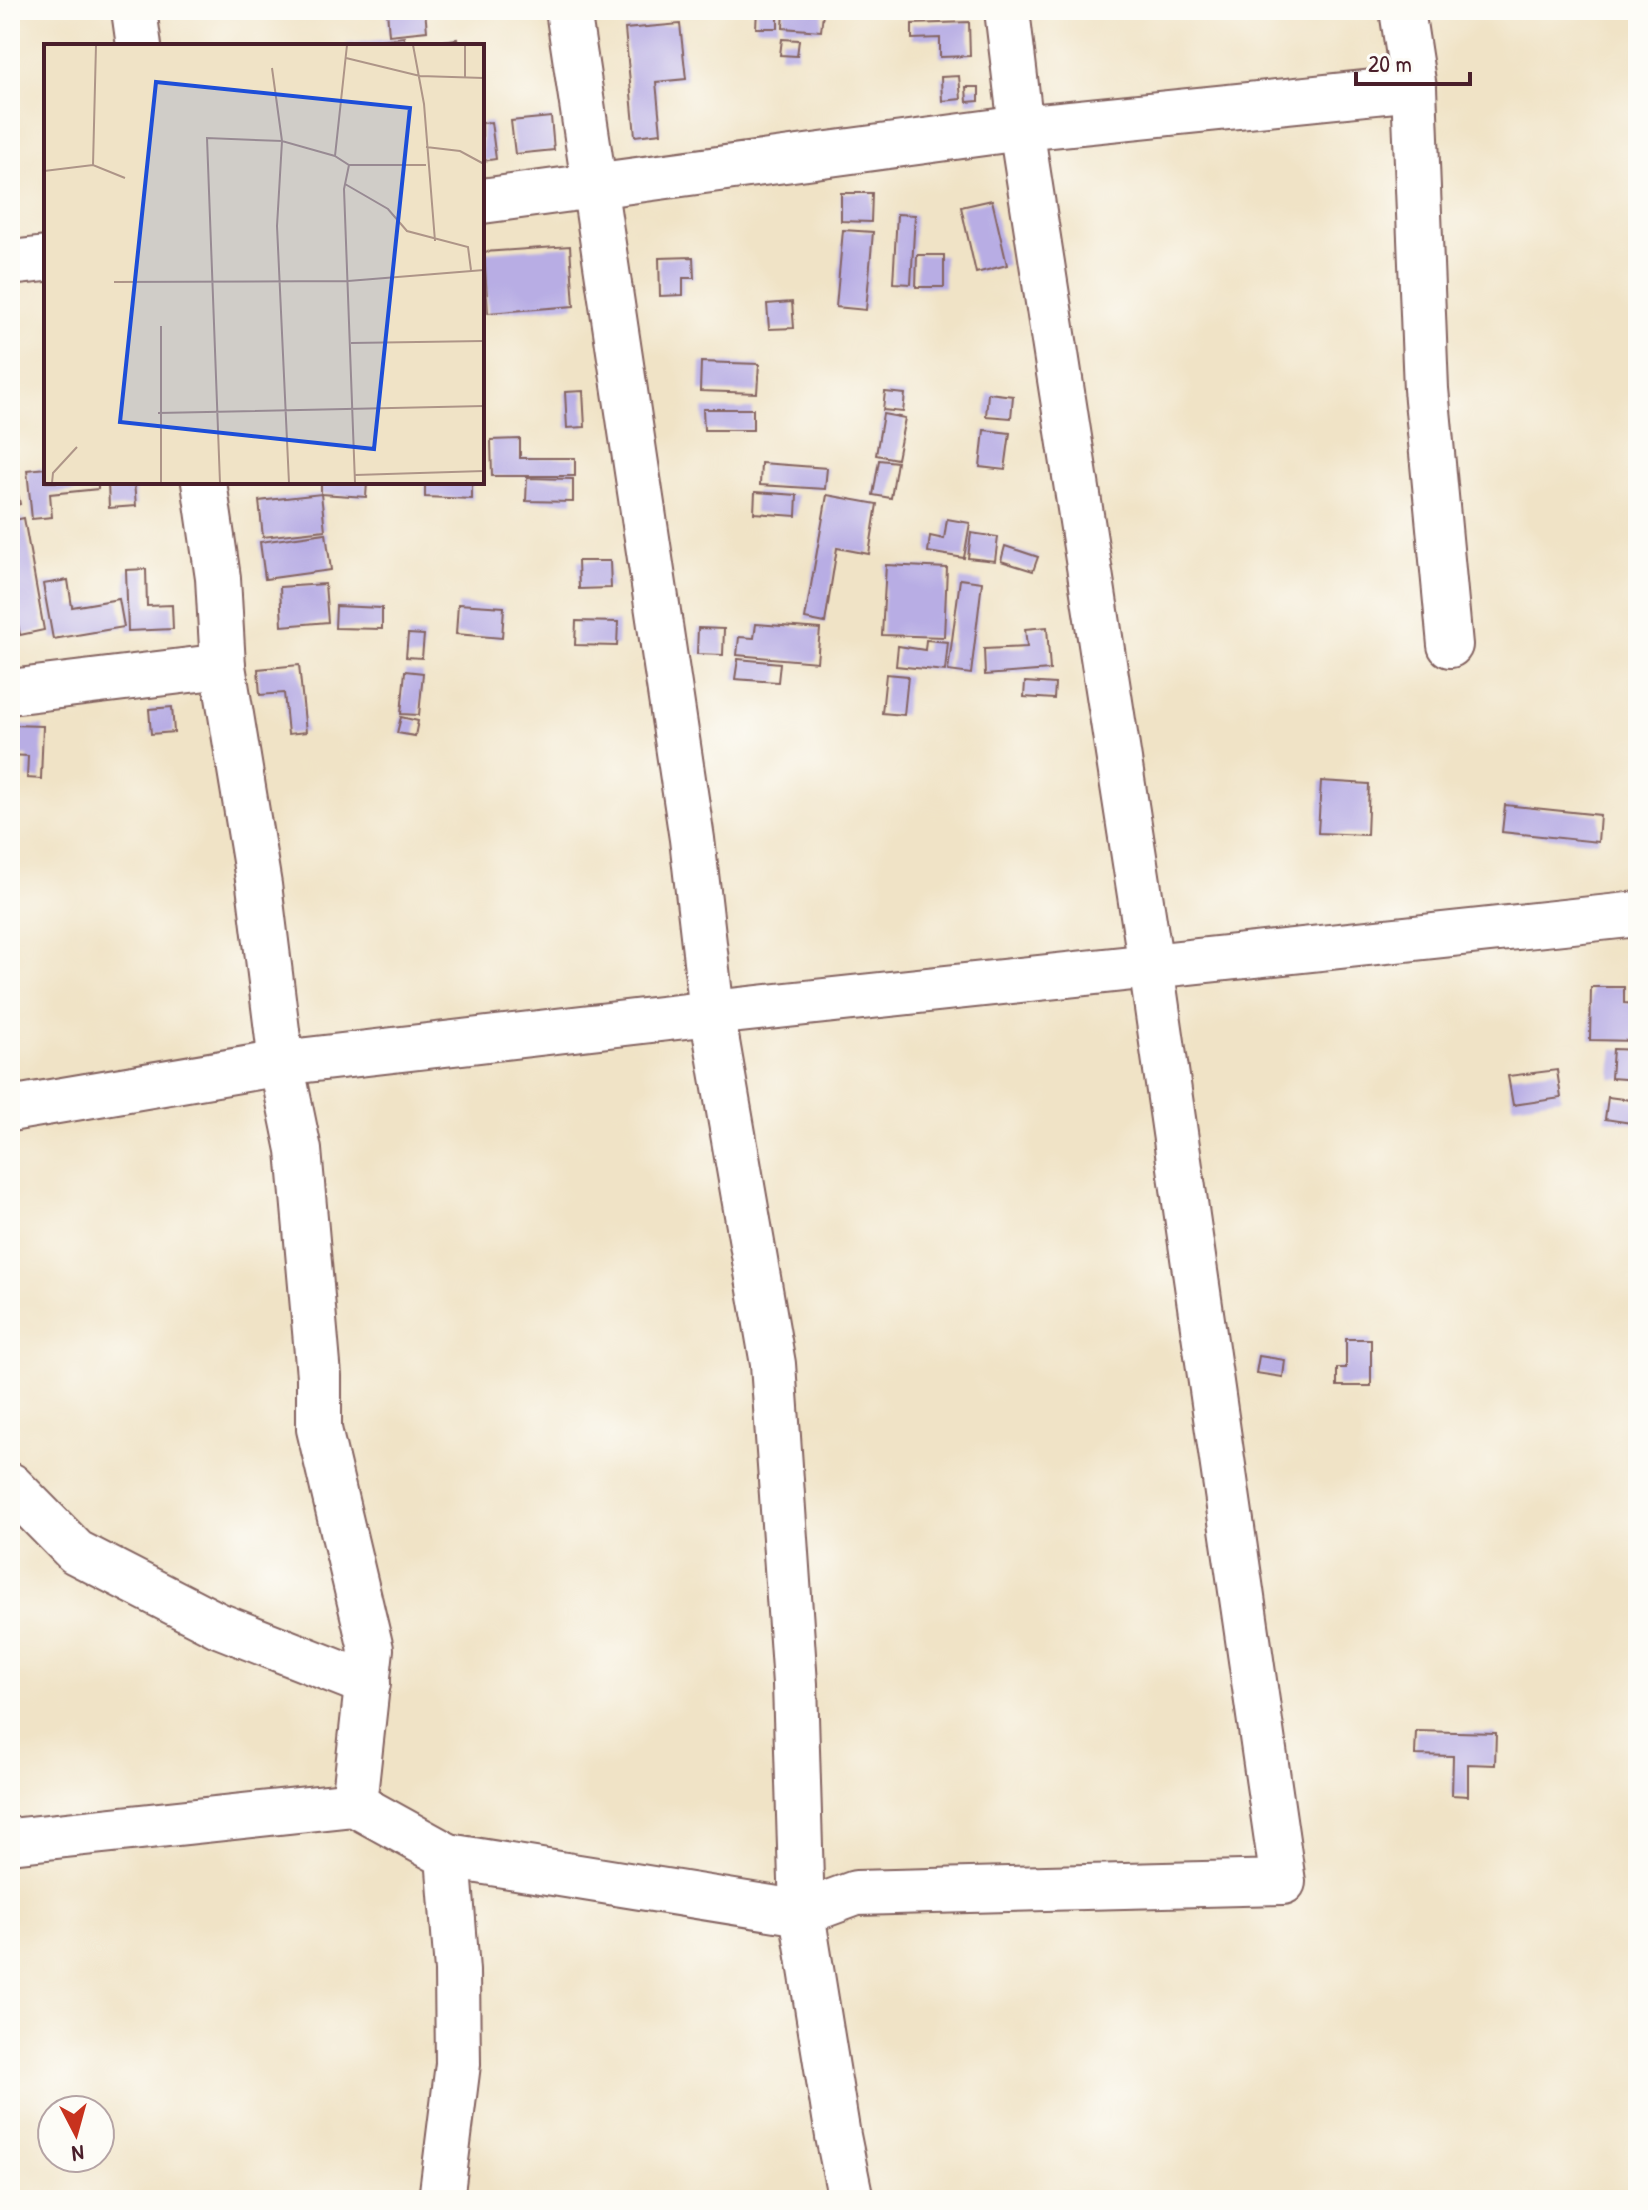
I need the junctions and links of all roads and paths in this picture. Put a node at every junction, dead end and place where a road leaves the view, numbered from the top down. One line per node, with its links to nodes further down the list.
1 (134, 10): 5 (street)
2 (568, 10): 8 (street)
3 (1007, 10): 7 (street)
4 (1402, 10): 6 (street)
5 (139, 44)
6 (1414, 88): 7 (street); 13 (street)
7 (1021, 128): 8 (street); 17 (street)
8 (594, 185): 9 (street); 18 (street)
9 (484, 201)
10 (44, 259): 11 (street)
11 (10, 263)
12 (204, 484): 14 (street)
13 (1450, 645)
14 (223, 666): 15 (street); 19 (street)
15 (10, 692)
16 (1638, 914): 17 (street)
17 (1151, 966): 18 (street); 26 (street)
18 (712, 1013): 19 (street); 26 (street)
19 (281, 1063): 20 (street); 22 (street)
20 (10, 1109)
21 (10, 1485): 22 (street)
22 (368, 1684): 23 (street)
23 (354, 1804): 24 (street); 25 (street)
24 (10, 1841)
25 (448, 1856): 26 (street); 27 (street)
26 (802, 1913): 28 (street)
27 (441, 2200)
28 (851, 2200)

